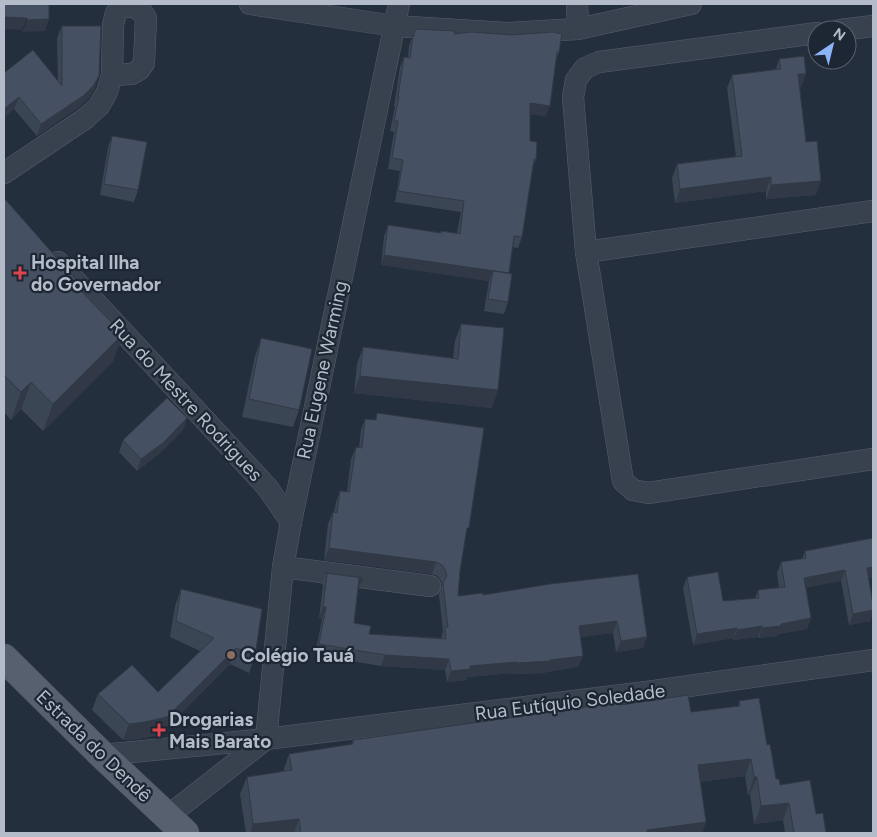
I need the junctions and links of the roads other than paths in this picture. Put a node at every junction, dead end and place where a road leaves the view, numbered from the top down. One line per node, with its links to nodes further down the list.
1 (250, 4): 5 (street)
2 (399, 4): 5 (street, Rua Eugene Warming)
3 (577, 4): 8 (street)
4 (690, 4): 8 (street)
5 (394, 26): 8 (street); 17 (street, Rua Eugene Warming)
6 (873, 26): 7 (street)
7 (857, 28)
8 (578, 29)
9 (807, 34): 14 (street)
10 (112, 74): 11 (street)
11 (4, 173)
12 (873, 211): 14 (street)
13 (44, 247): 16 (street, Rua do Mestre Rodrigues)
14 (586, 252): 15 (street)
15 (873, 459)
16 (267, 487): 17 (street, Rua do Mestre Rodrigues); 18 (street, Rua do Mestre Rodrigues)
17 (297, 488): 18 (street, Rua Eugene Warming)
18 (291, 522): 19 (street, Rua Eugene Warming)
19 (283, 567): 20 (street); 23 (street, Rua Eugene Warming)
20 (430, 586)
21 (4, 658): 24 (main road, Estrada do Dendê)
22 (873, 660): 23 (street, Rua Eutíquio Soledade)
23 (266, 739): 24 (street, Rua Eutíquio Soledade); 25 (street)
24 (102, 755): 25 (main road, Estrada do Dendê)
25 (177, 825)

